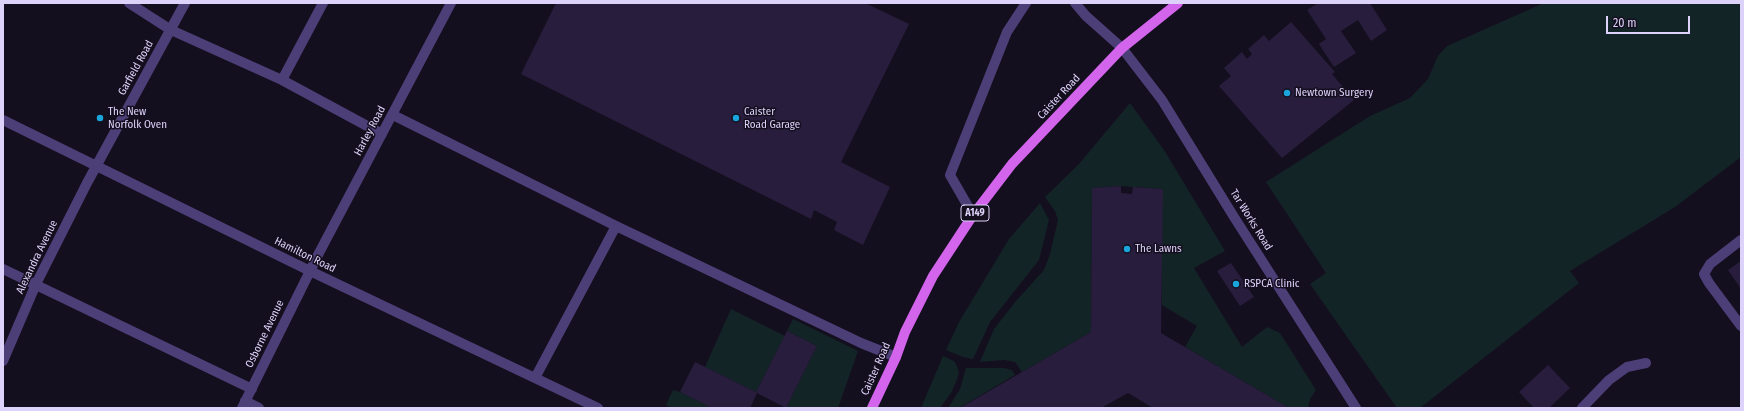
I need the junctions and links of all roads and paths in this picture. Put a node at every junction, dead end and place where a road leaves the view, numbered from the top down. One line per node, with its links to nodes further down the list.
1 (129, 3): 8 (street)
2 (185, 3): 8 (street, Garfield Road)
3 (323, 3): 10 (street)
4 (451, 3): 11 (street, Harley Road)
5 (1026, 3): 15 (street)
6 (1075, 3): 9 (street)
7 (1178, 3): 9 (main road, A149)
8 (171, 30): 10 (street); 14 (street, Garfield Road)
9 (1122, 48): 15 (main road, Caister Road / A149); 31 (street, Tar Works Road)
10 (282, 80): 13 (street)
11 (393, 114): 13 (street, Harley Road); 16 (street)
12 (3, 120): 14 (street, Hamilton Road)
13 (382, 134): 19 (street, Harley Road)
14 (96, 165): 19 (street, Hamilton Road); 20 (street, Alexandra Avenue)
15 (973, 216): 22 (main road, Caister Road / A149)
16 (616, 226): 22 (street); 25 (street)
17 (1741, 240): 21 (street)
18 (3, 269): 20 (street)
19 (310, 271): 25 (street, Hamilton Road); 26 (street, Osborne Avenue)
20 (36, 284): 23 (street, Alexandra Avenue); 26 (street)
21 (1741, 326)
22 (896, 357): 30 (main road, Caister Road / A149)
23 (3, 361)
24 (1646, 363): 32 (street)
25 (535, 378): 29 (street, Hamilton Road)
26 (252, 389): 27 (street, Osborne Avenue)
27 (243, 405): 28 (street)
28 (259, 408)
29 (598, 408)
30 (872, 408)
31 (1356, 408)
32 (1582, 408)

